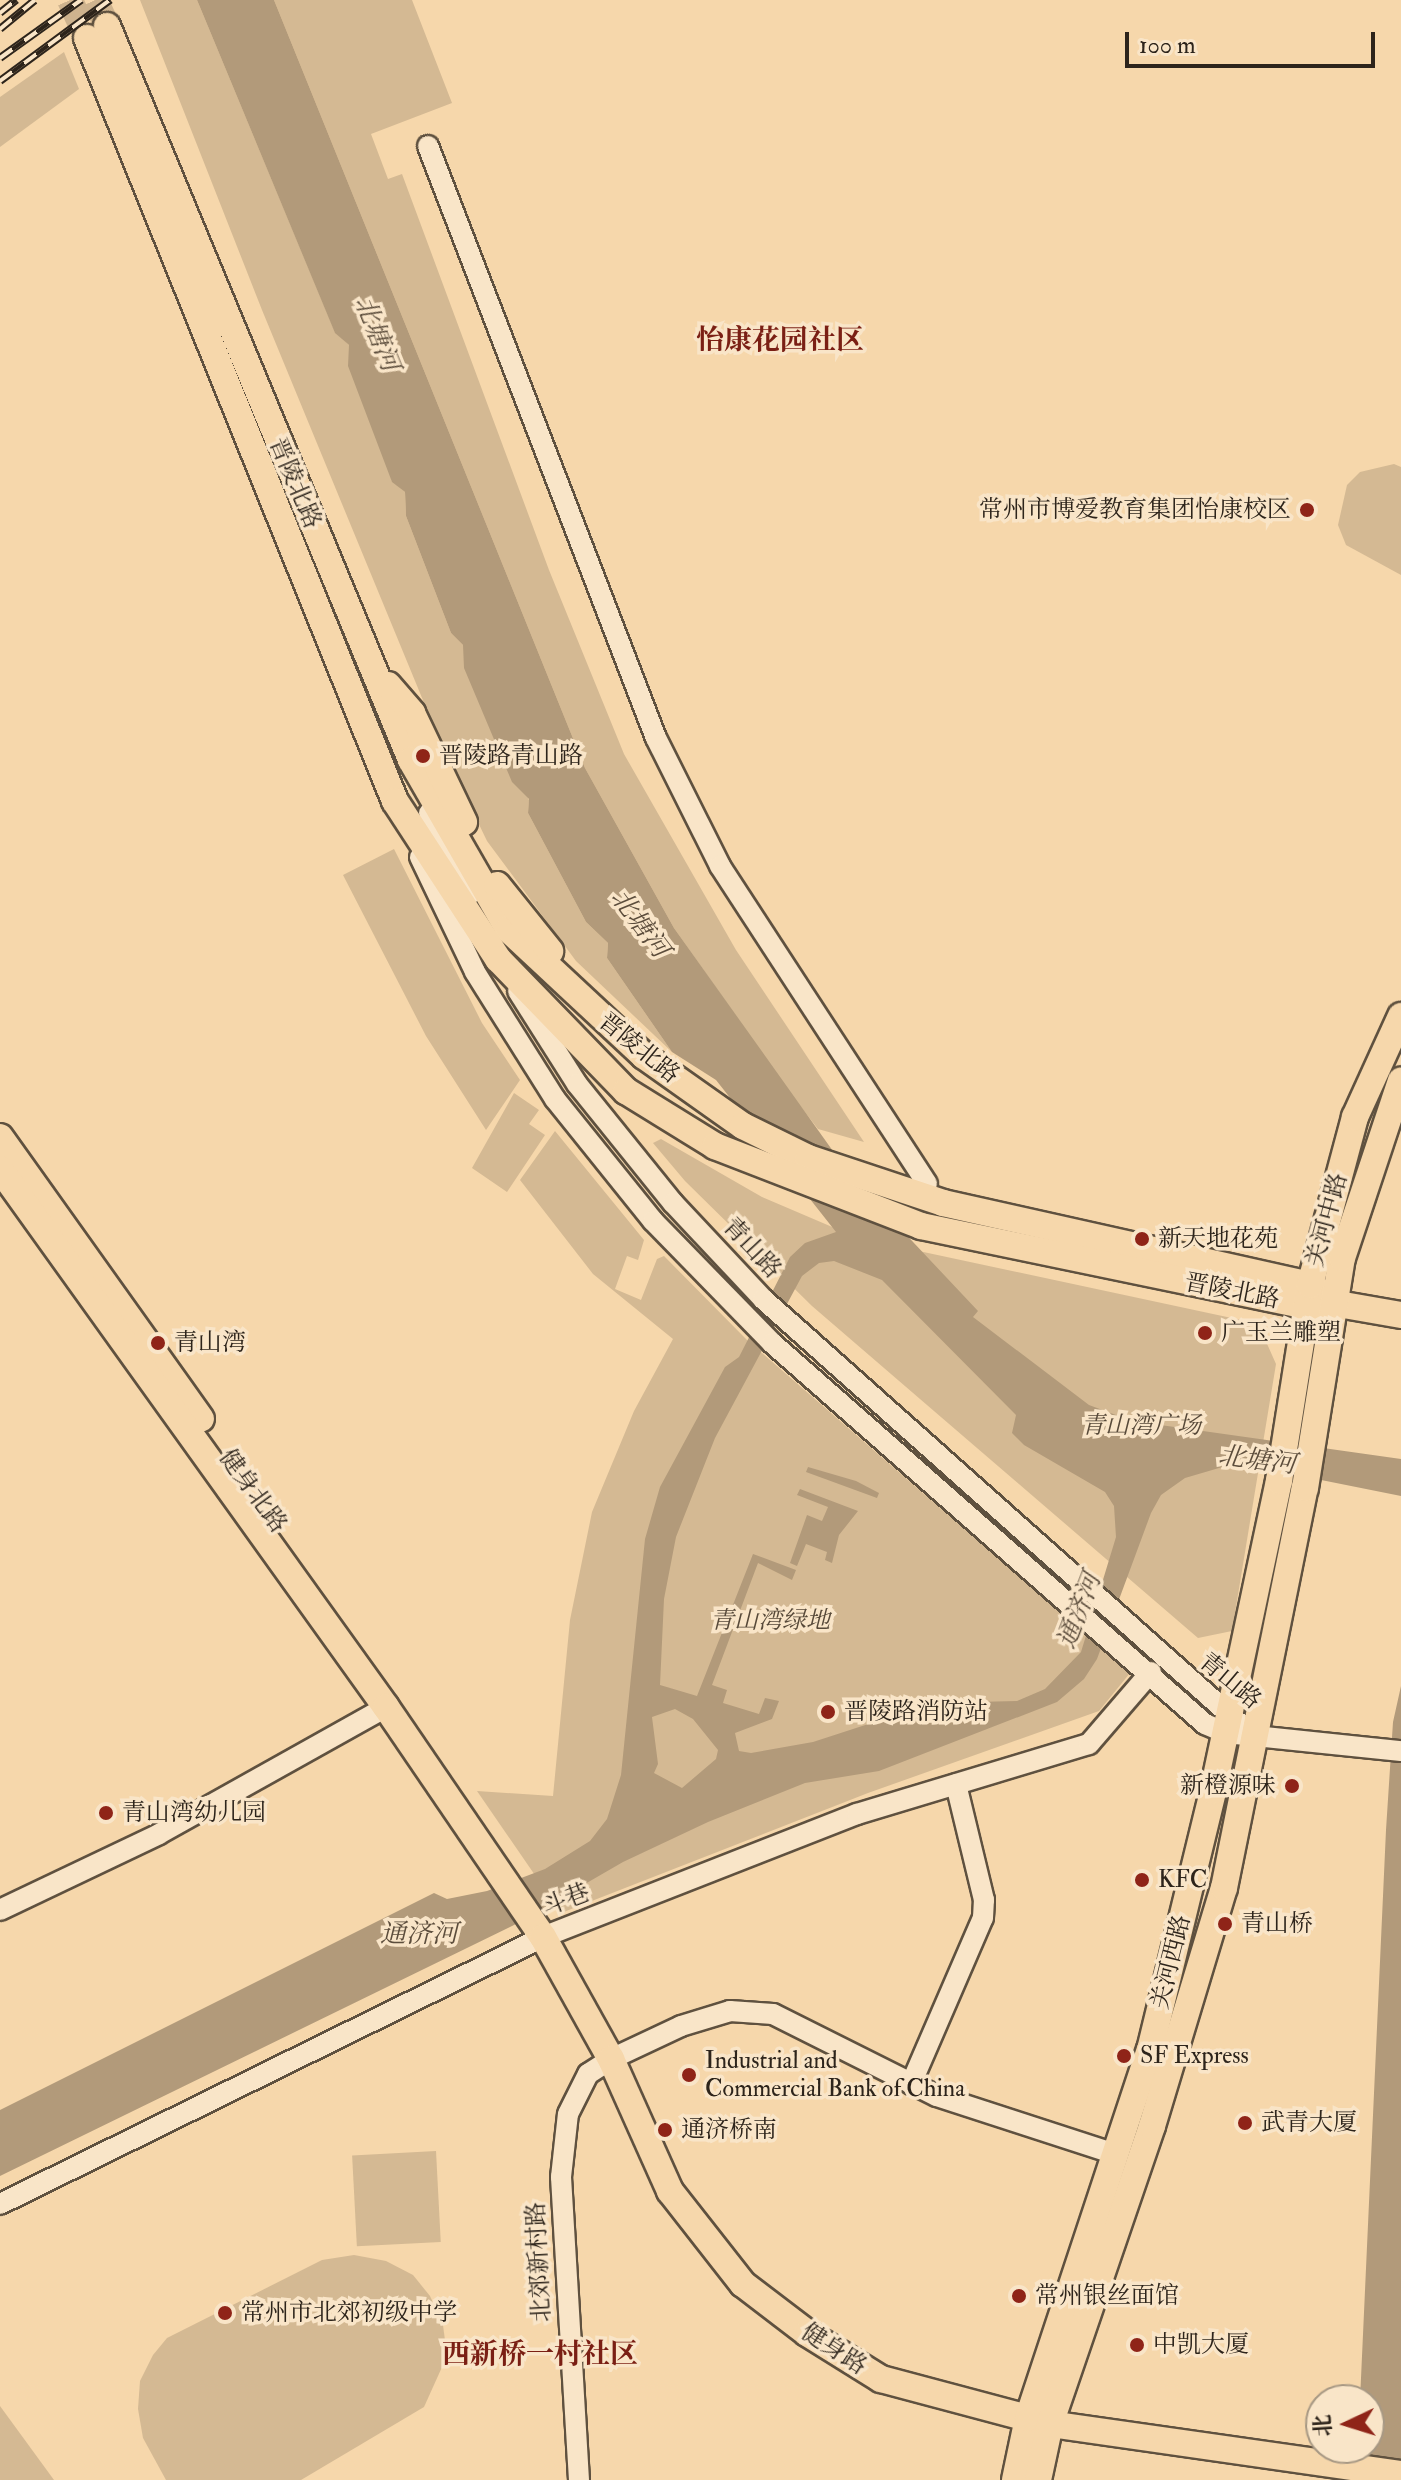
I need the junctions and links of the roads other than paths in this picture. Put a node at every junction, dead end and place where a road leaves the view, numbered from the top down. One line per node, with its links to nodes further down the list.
1 (428, 146): 11 (street)
2 (371, 664): 3 (main road, 晋陵北路); 4 (main road, 晋陵北路); 9 (main road)
3 (411, 760): 5 (street, 青山路); 9 (main road, 晋陵北路)
4 (395, 801): 5 (main road, 晋陵北路); 18 (street, 青山路)
5 (498, 959): 13 (main road, 晋陵北路); 18 (street, 青山路)
6 (1401, 1016): 13 (main road, 关河中路)
7 (1401, 1081): 14 (main road, 关河中路)
8 (0, 1137): 26 (main road, 健身北路)
9 (861, 1168): 11 (main road); 12 (main road, 晋陵北路)
10 (0, 1169): 21 (main road, 健身北路)
11 (927, 1183): 12 (main road)
12 (1201, 1260): 13 (main road, 晋陵北路)
13 (1308, 1295): 14 (main road, 晋陵北路); 16 (main road, 关河中路)
14 (1338, 1304): 15 (main road); 17 (main road, 关河中路)
15 (1401, 1315)
16 (1279, 1481): 22 (main road, 关河西路)
17 (1305, 1488): 23 (main road, 关河西路)
18 (1090, 1606): 19 (street, 青山路)
19 (1122, 1635): 20 (street, 青山路); 22 (street, 青山路)
20 (1151, 1672): 22 (street, 青山路); 25 (street, 斗巷)
21 (386, 1707): 26 (main road, 健身北路); 27 (street)
22 (1227, 1724): 23 (street, 青山路); 31 (main road, 关河西路)
23 (1255, 1736): 24 (street); 33 (main road, 关河西路)
24 (1401, 1751)
25 (956, 1784): 28 (street, 斗巷); 30 (street)
26 (493, 1849): 28 (main road, 健身路)
27 (0, 1910)
28 (549, 1934): 29 (main road, 健身路); 32 (street, 斗巷)
29 (617, 2056): 30 (street, 北郊新村路); 33 (main road, 健身路); 37 (street, 北郊新村路)
30 (911, 2084): 31 (street, 北郊新村路)
31 (1116, 2154): 33 (main road, 关河西路)
32 (0, 2204)
33 (1042, 2413): 34 (main road, 健身路); 38 (main road, 关河西路); 39 (main road, 关河西路)
34 (1305, 2450)
35 (1367, 2464): 36 (main road)
36 (1401, 2474)
37 (579, 2480)
38 (1015, 2480)
39 (1038, 2480)

